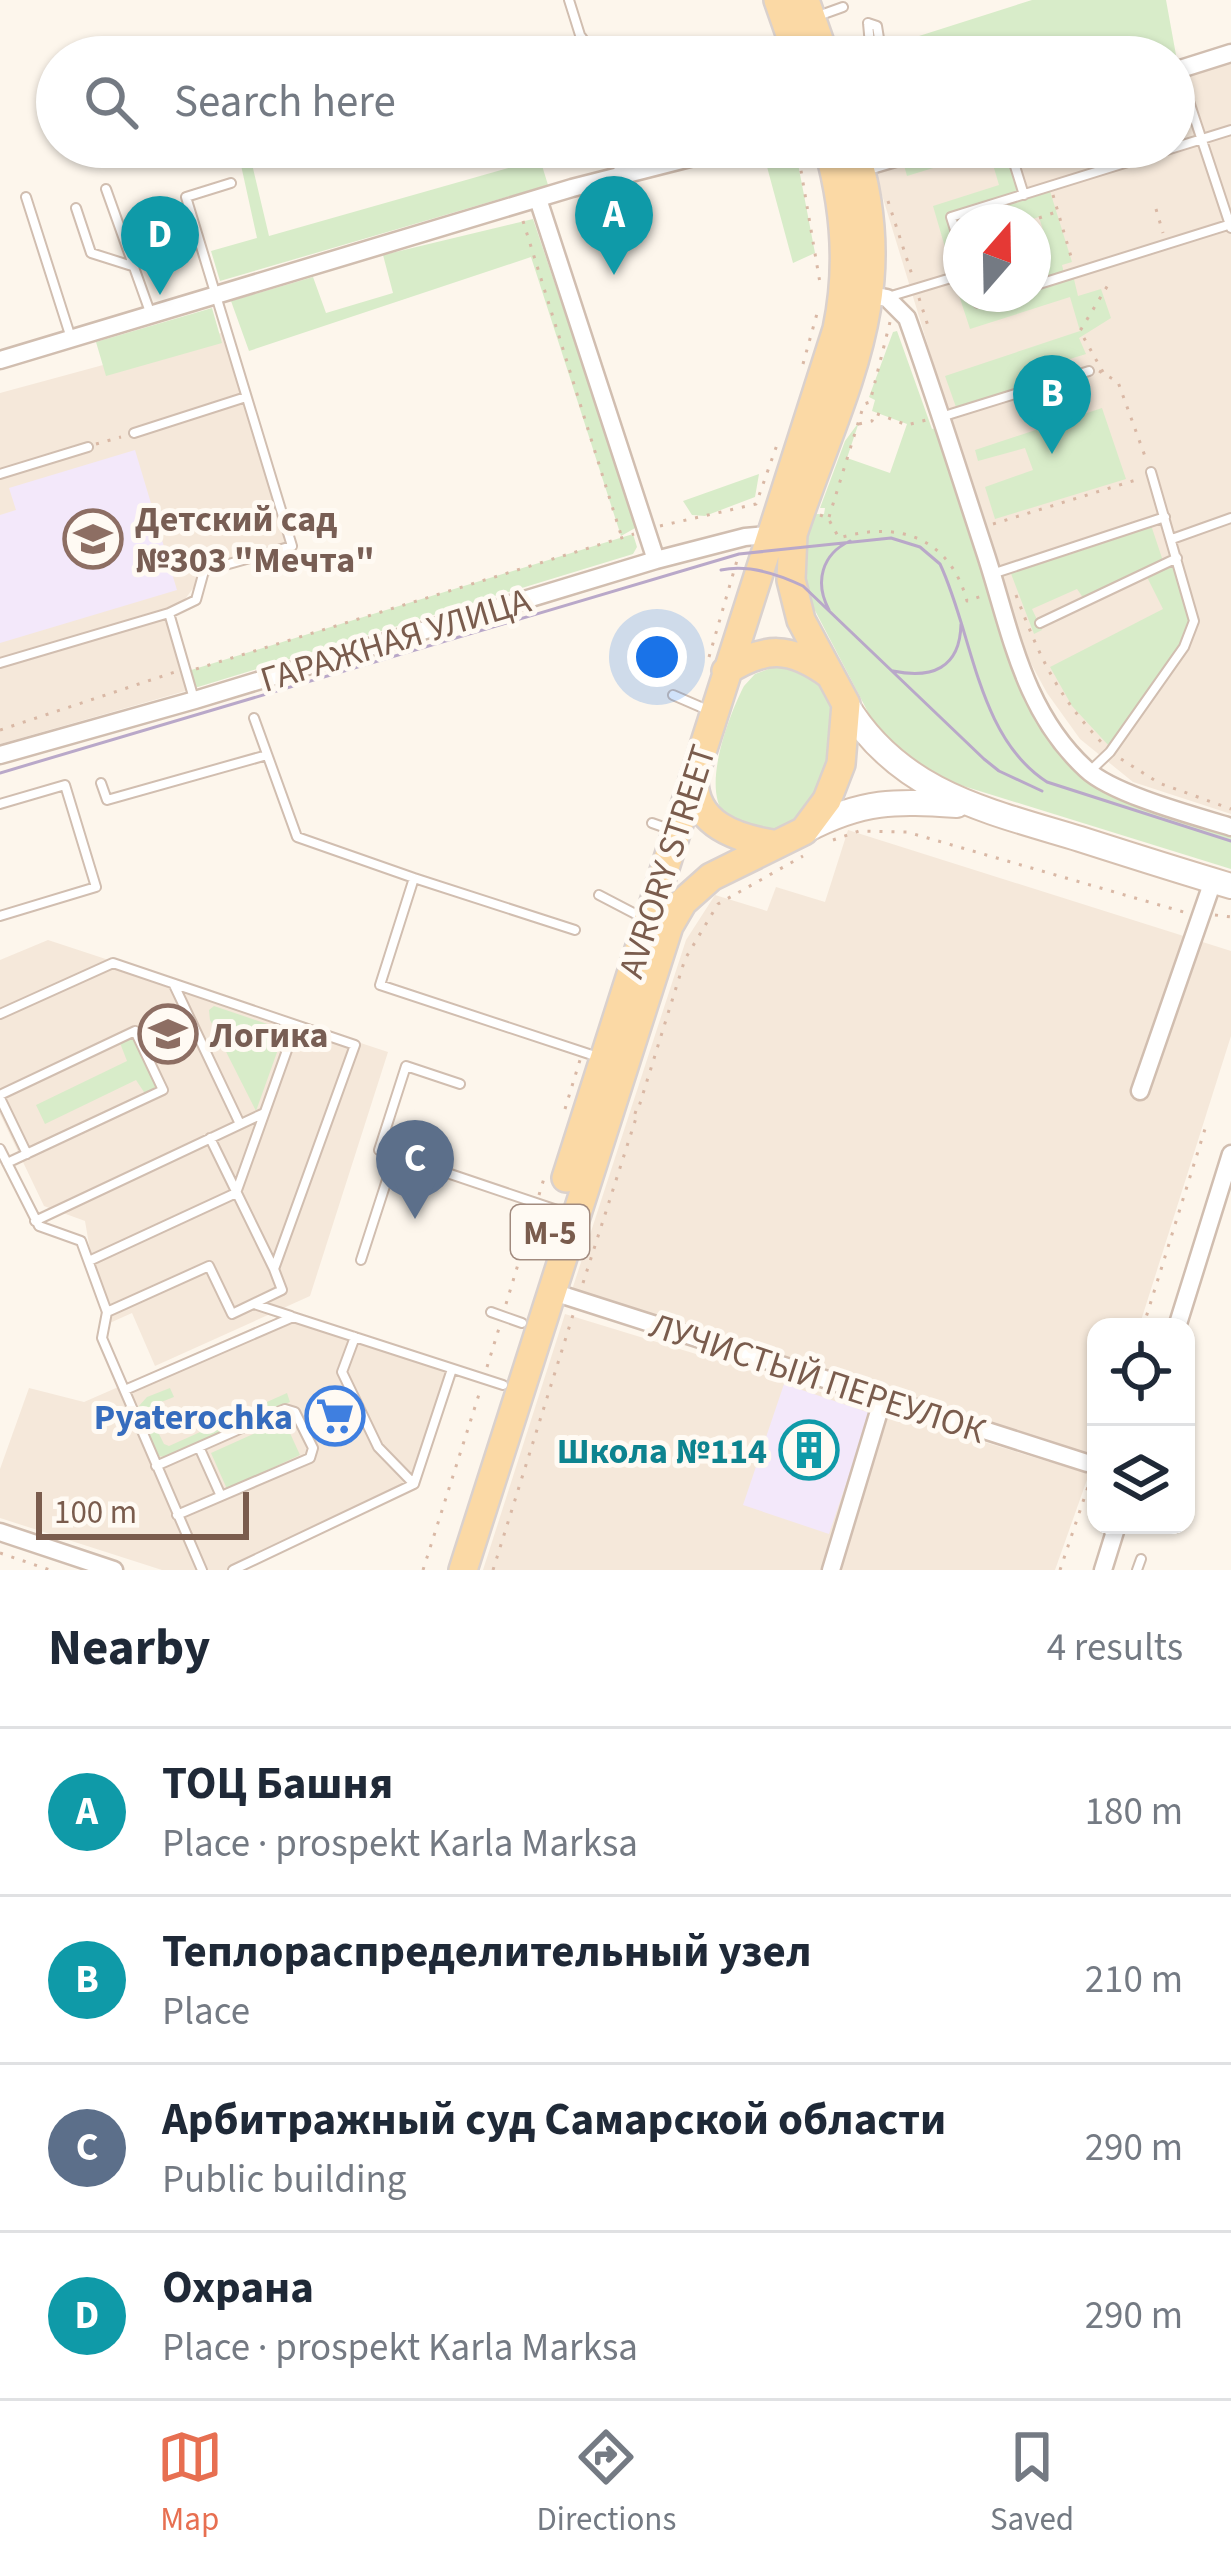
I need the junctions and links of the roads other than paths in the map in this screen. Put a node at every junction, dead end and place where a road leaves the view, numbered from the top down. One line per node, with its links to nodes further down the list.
1 (568, 0): 6 (lane)
2 (778, 0): 7 (main road)
3 (843, 8): 4 (lane)
4 (808, 9)
5 (868, 23): 8 (lane)
6 (581, 36)
7 (790, 36)
8 (869, 36)
9 (1231, 53): 10 (street)
10 (1195, 64)
11 (1195, 120): 13 (lane)
12 (1231, 130): 13 (lane)
13 (1202, 139): 14 (lane); 29 (lane)
14 (1195, 141)
15 (618, 168): 21 (lane)
16 (648, 168): 21 (street)
17 (831, 168): 47 (main road, AVRORY STREET / М-5)
18 (858, 168): 33 (main road, AVRORY STREET / М-5)
19 (1016, 168): 24 (lane)
20 (1108, 168): 24 (lane)
21 (620, 175): 26 (street)
22 (231, 183): 34 (lane)
23 (106, 189): 30 (lane)
24 (1024, 195): 27 (lane)
25 (26, 197): 36 (lane)
26 (538, 199): 34 (street); 50 (street)
27 (994, 204)
28 (76, 208): 30 (lane)
29 (1230, 226): 32 (lane)
30 (134, 266): 35 (lane)
31 (943, 281): 33 (lane)
32 (1051, 281)
33 (879, 296): 40 (street); 47 (main road, AVRORY STREET / М-5)
34 (216, 297): 35 (street); 39 (lane)
35 (152, 316): 36 (street)
36 (71, 339): 37 (street)
37 (0, 360)
38 (1089, 371): 40 (lane)
39 (247, 397): 41 (lane); 52 (lane)
40 (941, 417): 51 (street)
41 (134, 433)
42 (88, 447): 43 (lane)
43 (0, 474)
44 (1149, 474): 45 (lane)
45 (1165, 517): 48 (lane); 51 (lane)
46 (1231, 518): 48 (lane)
47 (781, 534): 50 (street, ГАРАЖНАЯ УЛИЦА); 55 (main road, AVRORY STREET / М-5); 56 (main road, AVRORY STREET / М-5)
48 (1172, 538): 49 (lane)
49 (1177, 558): 53 (lane); 64 (lane)
50 (656, 560): 58 (street, ГАРАЖНАЯ УЛИЦА)
51 (996, 579): 64 (street)
52 (169, 613): 54 (lane); 58 (lane)
53 (1040, 623)
54 (0, 662)
55 (726, 671): 56 (main road); 60 (main road, AVRORY STREET / М-5)
56 (829, 674): 59 (main road, AVRORY STREET / М-5)
57 (673, 695): 60 (lane)
58 (195, 700): 62 (street, ГАРАЖНАЯ УЛИЦА)
59 (846, 704): 68 (main road); 70 (main road)
60 (714, 712): 65 (main road, AVRORY STREET / М-5)
61 (254, 718): 63 (lane)
62 (0, 754)
63 (267, 755): 66 (lane); 72 (lane)
64 (1088, 772): 69 (street)
65 (694, 775): 71 (main road); 76 (main road, AVRORY STREET / М-5)
66 (101, 783)
67 (0, 804): 75 (lane)
68 (972, 806): 70 (main road); 73 (main road)
69 (1231, 827)
70 (815, 841): 71 (main road, AVRORY STREET / М-5)
71 (773, 844): 100 (main road, AVRORY STREET / М-5)
72 (414, 878): 77 (lane); 81 (lane)
73 (1222, 883): 83 (street)
74 (598, 896): 76 (lane)
75 (0, 916)
76 (646, 920): 81 (main road, AVRORY STREET / М-5)
77 (575, 930)
78 (173, 984): 79 (lane); 80 (lane); 86 (lane)
79 (0, 1014)
80 (296, 1025): 85 (lane); 98 (lane)
81 (603, 1059): 94 (main road, AVRORY STREET / М-5)
82 (460, 1084): 91 (lane)
83 (1140, 1091)
84 (0, 1096): 89 (lane); 89 (lane)
85 (265, 1113): 86 (lane); 93 (lane)
86 (240, 1124): 87 (lane)
87 (210, 1138): 93 (lane); 95 (lane)
88 (0, 1149): 92 (lane)
89 (27, 1154): 92 (lane)
90 (1231, 1154): 105 (street)
91 (394, 1156): 94 (lane); 96 (lane)
92 (7, 1163): 95 (lane)
93 (236, 1193): 97 (lane); 98 (lane)
94 (556, 1210): 106 (main road, AVRORY STREET / М-5)
95 (35, 1221): 97 (lane)
96 (361, 1260)
97 (89, 1261): 102 (lane)
98 (274, 1269): 99 (lane)
99 (283, 1289): 101 (lane); 104 (lane)
100 (550, 1291): 111 (street, ЛУЧИСТЫЙ ПЕРЕУЛОК); 124 (main road, AVRORY STREET / М-5)
101 (254, 1304): 102 (lane); 104 (lane)
102 (107, 1312): 110 (lane)
103 (491, 1312): 106 (lane)
104 (293, 1316): 107 (lane); 110 (lane)
105 (1180, 1318)
106 (522, 1323): 109 (main road, AVRORY STREET / М-5)
107 (355, 1336): 108 (lane); 115 (lane)
108 (452, 1369): 109 (lane); 115 (lane)
109 (493, 1382): 123 (main road, AVRORY STREET / М-5)
110 (125, 1390): 114 (lane)
111 (883, 1398): 113 (street, ЛУЧИСТЫЙ ПЕРЕУЛОК); 125 (street)
112 (199, 1447): 114 (lane); 116 (lane); 116 (lane)
113 (1087, 1462)
114 (156, 1466): 117 (lane)
115 (414, 1484): 122 (lane)
116 (220, 1496): 117 (lane)
117 (177, 1515): 121 (lane)
118 (0, 1532): 120 (street)
119 (1114, 1534): 126 (street)
120 (114, 1570)
121 (202, 1570)
122 (232, 1570)
123 (445, 1570)
124 (464, 1570)
125 (831, 1570)
126 (1103, 1570)

